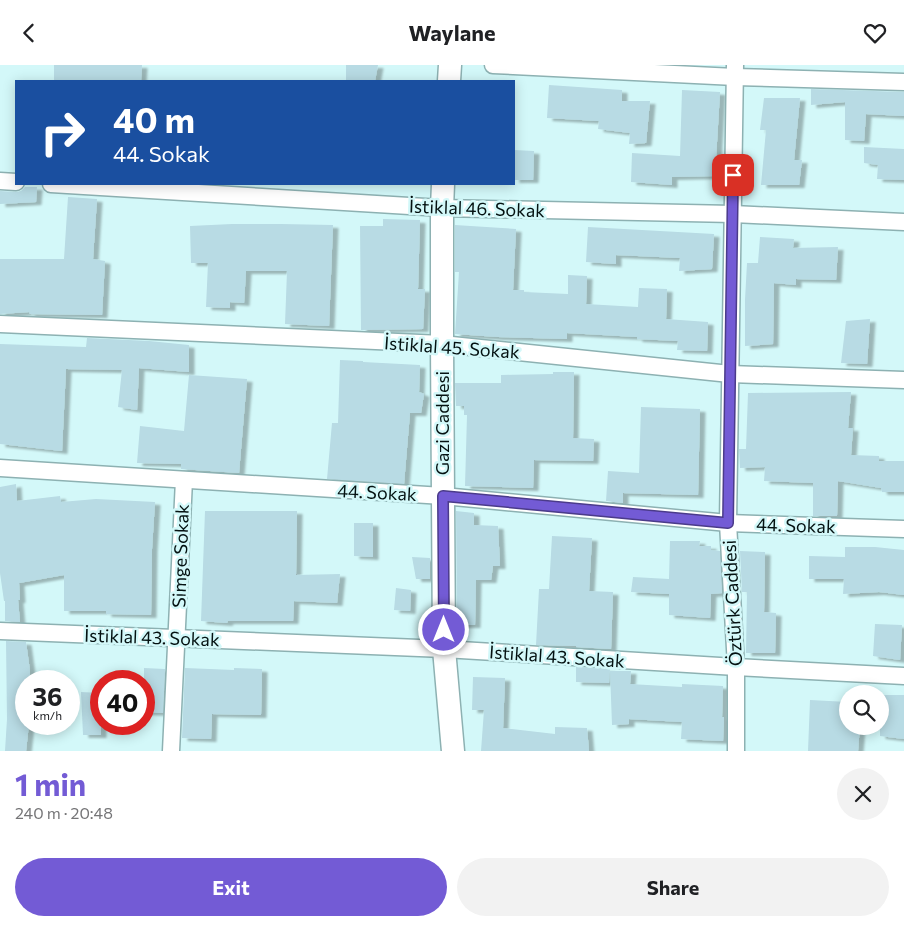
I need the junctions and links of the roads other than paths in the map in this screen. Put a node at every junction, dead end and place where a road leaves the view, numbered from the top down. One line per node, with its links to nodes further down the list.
1 (450, 65): 4 (street)
2 (493, 65): 3 (street)
3 (735, 71): 5 (street); 11 (street, Öztürk Caddesi)
4 (449, 80)
5 (904, 82)
6 (0, 181): 7 (street)
7 (15, 182)
8 (67, 185): 10 (street, İstiklal 46. Sokak)
9 (443, 185): 10 (street, Gazi Caddesi)
10 (442, 208): 11 (street, İstiklal 46. Sokak); 14 (street, Gazi Caddesi)
11 (733, 214): 12 (street, İstiklal 46. Sokak); 15 (street, Öztürk Caddesi)
12 (904, 222)
13 (0, 325): 14 (street, İstiklal 45. Sokak)
14 (442, 344): 15 (street, İstiklal 45. Sokak); 19 (street, Gazi Caddesi)
15 (730, 374): 16 (street, İstiklal 45. Sokak); 20 (street, Öztürk Caddesi)
16 (904, 380)
17 (0, 468): 18 (street, 44. Sokak)
18 (184, 480): 19 (street, 44. Sokak); 23 (street, Simge Sokak)
19 (443, 496): 20 (street, 44. Sokak); 24 (street, Gazi Caddesi)
20 (728, 523): 21 (street, 44. Sokak); 25 (street, Öztürk Caddesi)
21 (904, 529)
22 (0, 631): 23 (street, İstiklal 43. Sokak)
23 (177, 638): 24 (street, İstiklal 43. Sokak); 27 (street, Simge Sokak)
24 (444, 649): 25 (street, İstiklal 43. Sokak); 28 (street, Gazi Caddesi)
25 (736, 667): 26 (street, İstiklal 43. Sokak); 29 (street, Öztürk Caddesi)
26 (904, 676)
27 (171, 751)
28 (454, 751)
29 (736, 751)

